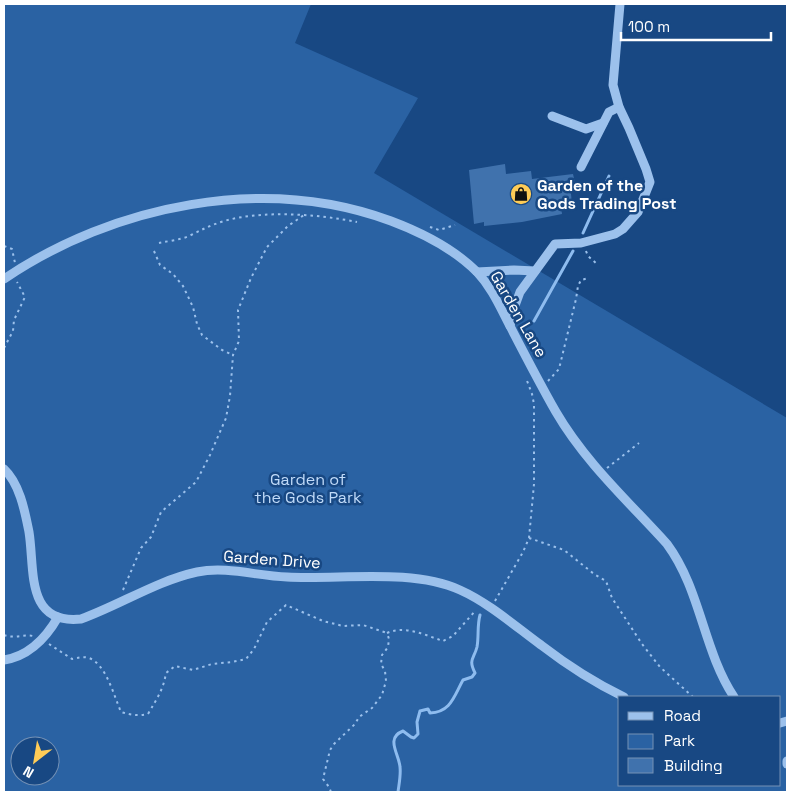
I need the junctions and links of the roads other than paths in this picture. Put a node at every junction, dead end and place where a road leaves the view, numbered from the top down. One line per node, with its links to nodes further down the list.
1 (620, 4): 2 (street)
2 (618, 107): 4 (street); 6 (street)
3 (552, 116): 4 (street)
4 (603, 123): 5 (street)
5 (581, 167)
6 (535, 271): 7 (street); 9 (street)
7 (476, 272): 8 (street, Garden Lane); 9 (street, Garden Lane)
8 (4, 279)
9 (510, 326): 14 (street, Garden Lane)
10 (4, 469): 11 (street)
11 (58, 617): 12 (street); 13 (street, Garden Drive)
12 (4, 660)
13 (622, 696)
14 (733, 696)

